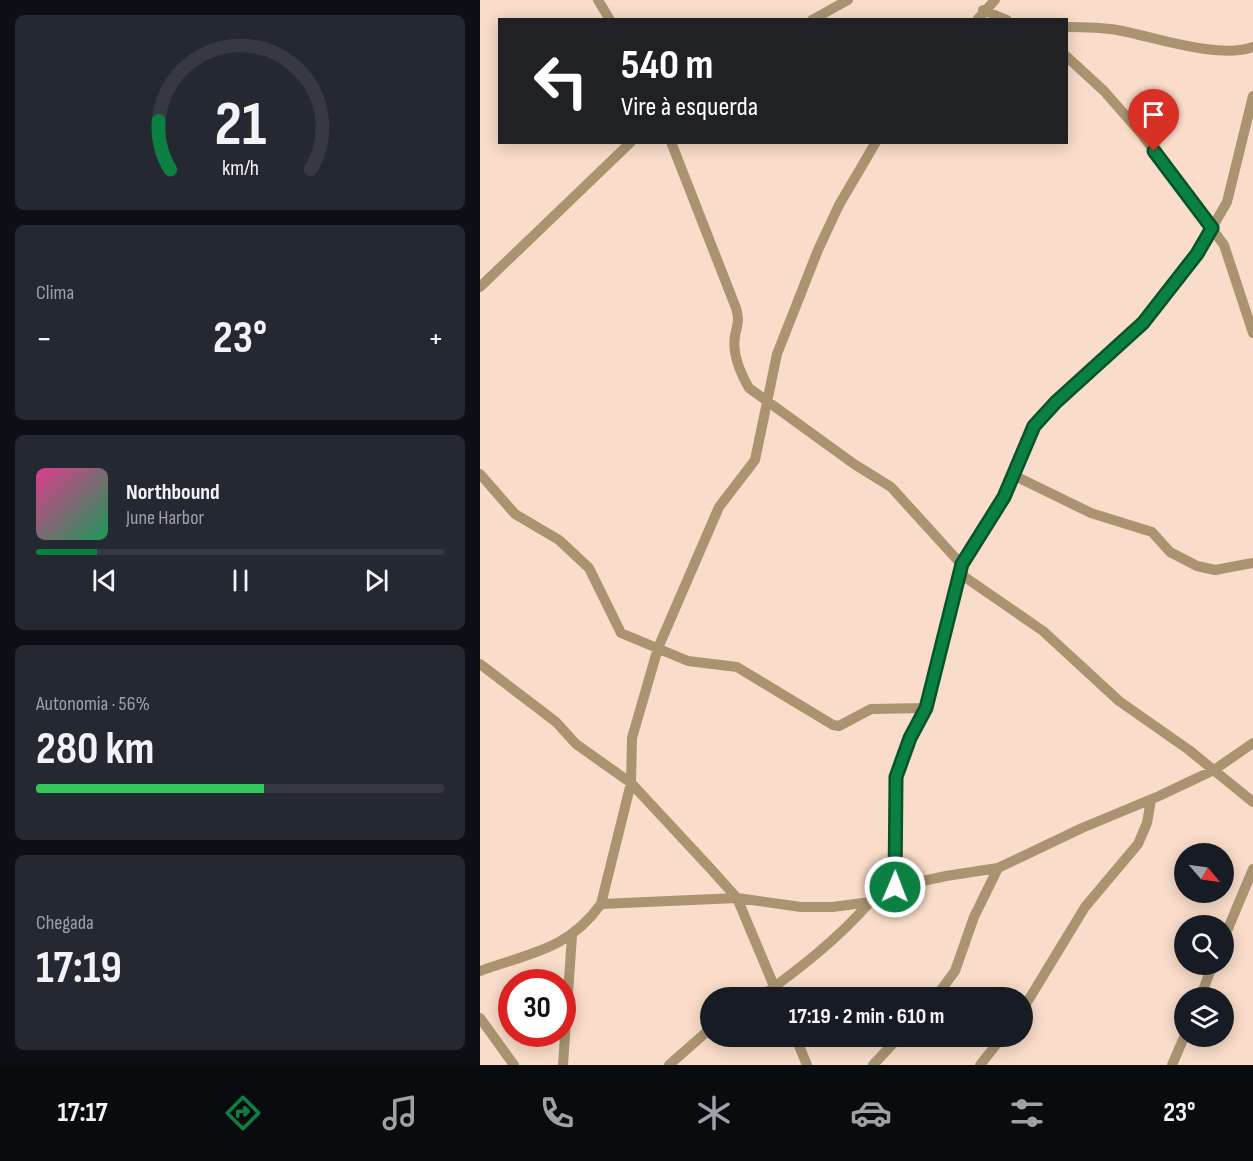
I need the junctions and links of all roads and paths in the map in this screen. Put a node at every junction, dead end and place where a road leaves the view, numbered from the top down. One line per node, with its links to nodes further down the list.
1 (598, 0): 5 (street)
2 (848, 0): 6 (street)
3 (995, 0): 4 (street)
4 (983, 10): 7 (street); 8 (street)
5 (609, 18)
6 (816, 18)
7 (977, 18)
8 (1002, 18)
9 (1068, 27): 10 (street)
10 (1253, 47)
11 (1068, 58): 16 (street)
12 (1253, 96): 16 (street)
13 (629, 144): 17 (street)
14 (672, 144): 19 (street)
15 (875, 144): 19 (street)
16 (1212, 228): 18 (street); 21 (street)
17 (480, 287)
18 (1253, 333)
19 (767, 402): 23 (street); 24 (street)
20 (480, 474): 24 (street)
21 (1015, 476): 22 (street); 23 (street)
22 (1253, 563)
23 (960, 568): 26 (street); 28 (street)
24 (658, 648): 26 (street); 29 (street)
25 (480, 664): 29 (street)
26 (926, 708): 34 (street)
27 (1253, 743): 28 (street)
28 (1214, 770): 30 (street); 31 (street)
29 (631, 783): 35 (street); 37 (street)
30 (1151, 800): 32 (street); 43 (street)
31 (1253, 802)
32 (998, 868): 34 (street); 42 (street)
33 (1253, 869): 38 (street)
34 (895, 887): 36 (street)
35 (737, 898): 36 (street); 37 (street); 41 (street)
36 (870, 902): 41 (street)
37 (601, 904): 39 (street)
38 (1234, 915)
39 (572, 936): 40 (street); 51 (street)
40 (480, 971)
41 (776, 986)
42 (943, 987)
43 (1033, 993)
44 (480, 1018): 50 (street)
45 (700, 1038): 52 (street)
46 (800, 1047): 53 (street)
47 (890, 1047): 54 (street)
48 (994, 1047): 55 (street)
49 (1180, 1047): 56 (street)
50 (514, 1065)
51 (563, 1065)
52 (669, 1065)
53 (807, 1065)
54 (873, 1065)
55 (980, 1065)
56 (1172, 1065)

